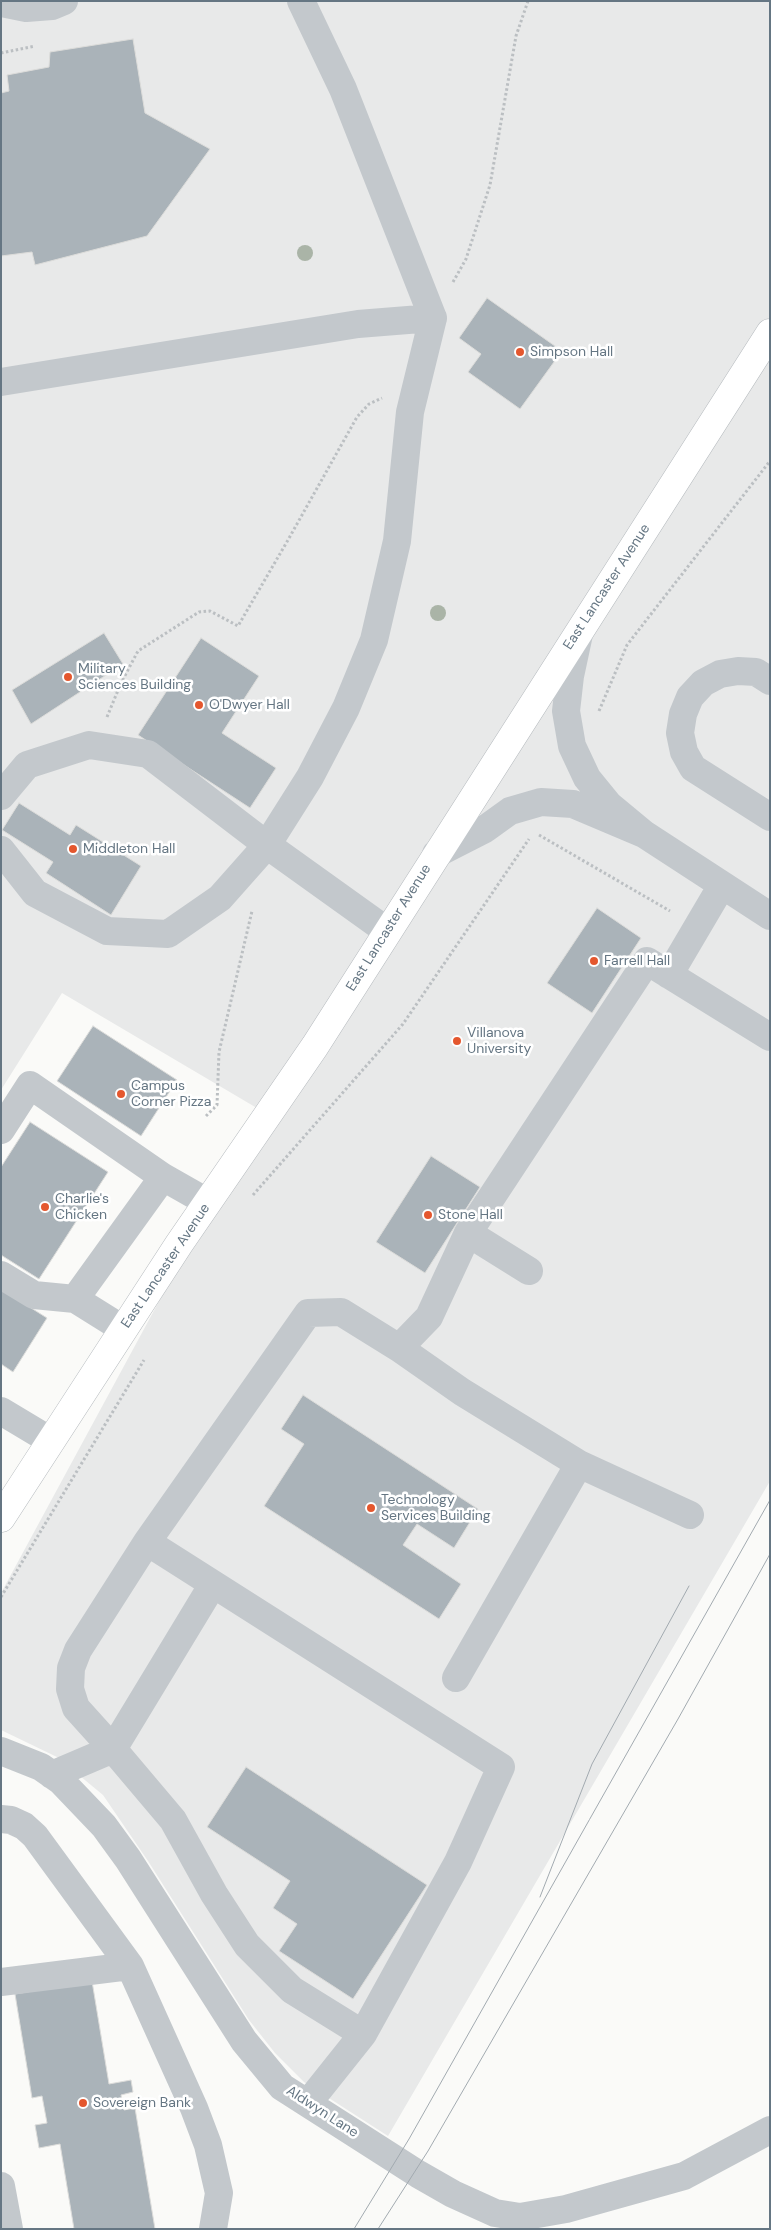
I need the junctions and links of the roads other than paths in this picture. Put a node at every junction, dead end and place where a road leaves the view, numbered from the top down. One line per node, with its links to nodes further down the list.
1 (64, 1): 3 (street)
2 (301, 1): 4 (street)
3 (1, 3)
4 (433, 318): 6 (street); 12 (street)
5 (770, 333): 7 (highway, East Lancaster Avenue)
6 (1, 382)
7 (580, 630): 11 (street); 14 (highway, East Lancaster Avenue)
8 (770, 681): 10 (street)
9 (1, 796): 12 (street)
10 (770, 817)
11 (644, 834): 14 (street); 15 (street)
12 (266, 845): 13 (street); 17 (street)
13 (1, 850)
14 (436, 854): 17 (highway, East Lancaster Avenue)
15 (722, 885): 16 (street); 18 (street)
16 (770, 916)
17 (387, 931): 22 (highway, East Lancaster Avenue)
18 (669, 975): 19 (street); 23 (street)
19 (770, 1036)
20 (1, 1130): 21 (street)
21 (163, 1177): 22 (street); 26 (street)
22 (207, 1202): 27 (highway, East Lancaster Avenue)
23 (468, 1233): 24 (street); 28 (street)
24 (529, 1271)
25 (1, 1275): 26 (street)
26 (75, 1299): 27 (street)
27 (123, 1329): 30 (highway, East Lancaster Avenue)
28 (399, 1348): 31 (street); 34 (street)
29 (1, 1411): 30 (street)
30 (51, 1441): 33 (highway, East Lancaster Avenue)
31 (579, 1464): 32 (street); 36 (street)
32 (690, 1515)
33 (1, 1518)
34 (147, 1542): 35 (street); 37 (street)
35 (213, 1584): 37 (street); 43 (street)
36 (456, 1678)
37 (113, 1749): 39 (street); 43 (street)
38 (1, 1750): 39 (street, Aldwyn Lane)
39 (52, 1775): 44 (street, Aldwyn Lane)
40 (1, 1819): 41 (street)
41 (130, 1966): 42 (street); 48 (street)
42 (1, 1982)
43 (363, 2034): 44 (street)
44 (308, 2103): 45 (street, Aldwyn Lane)
45 (770, 2130)
46 (1, 2186): 47 (street)
47 (9, 2229)
48 (213, 2229)

